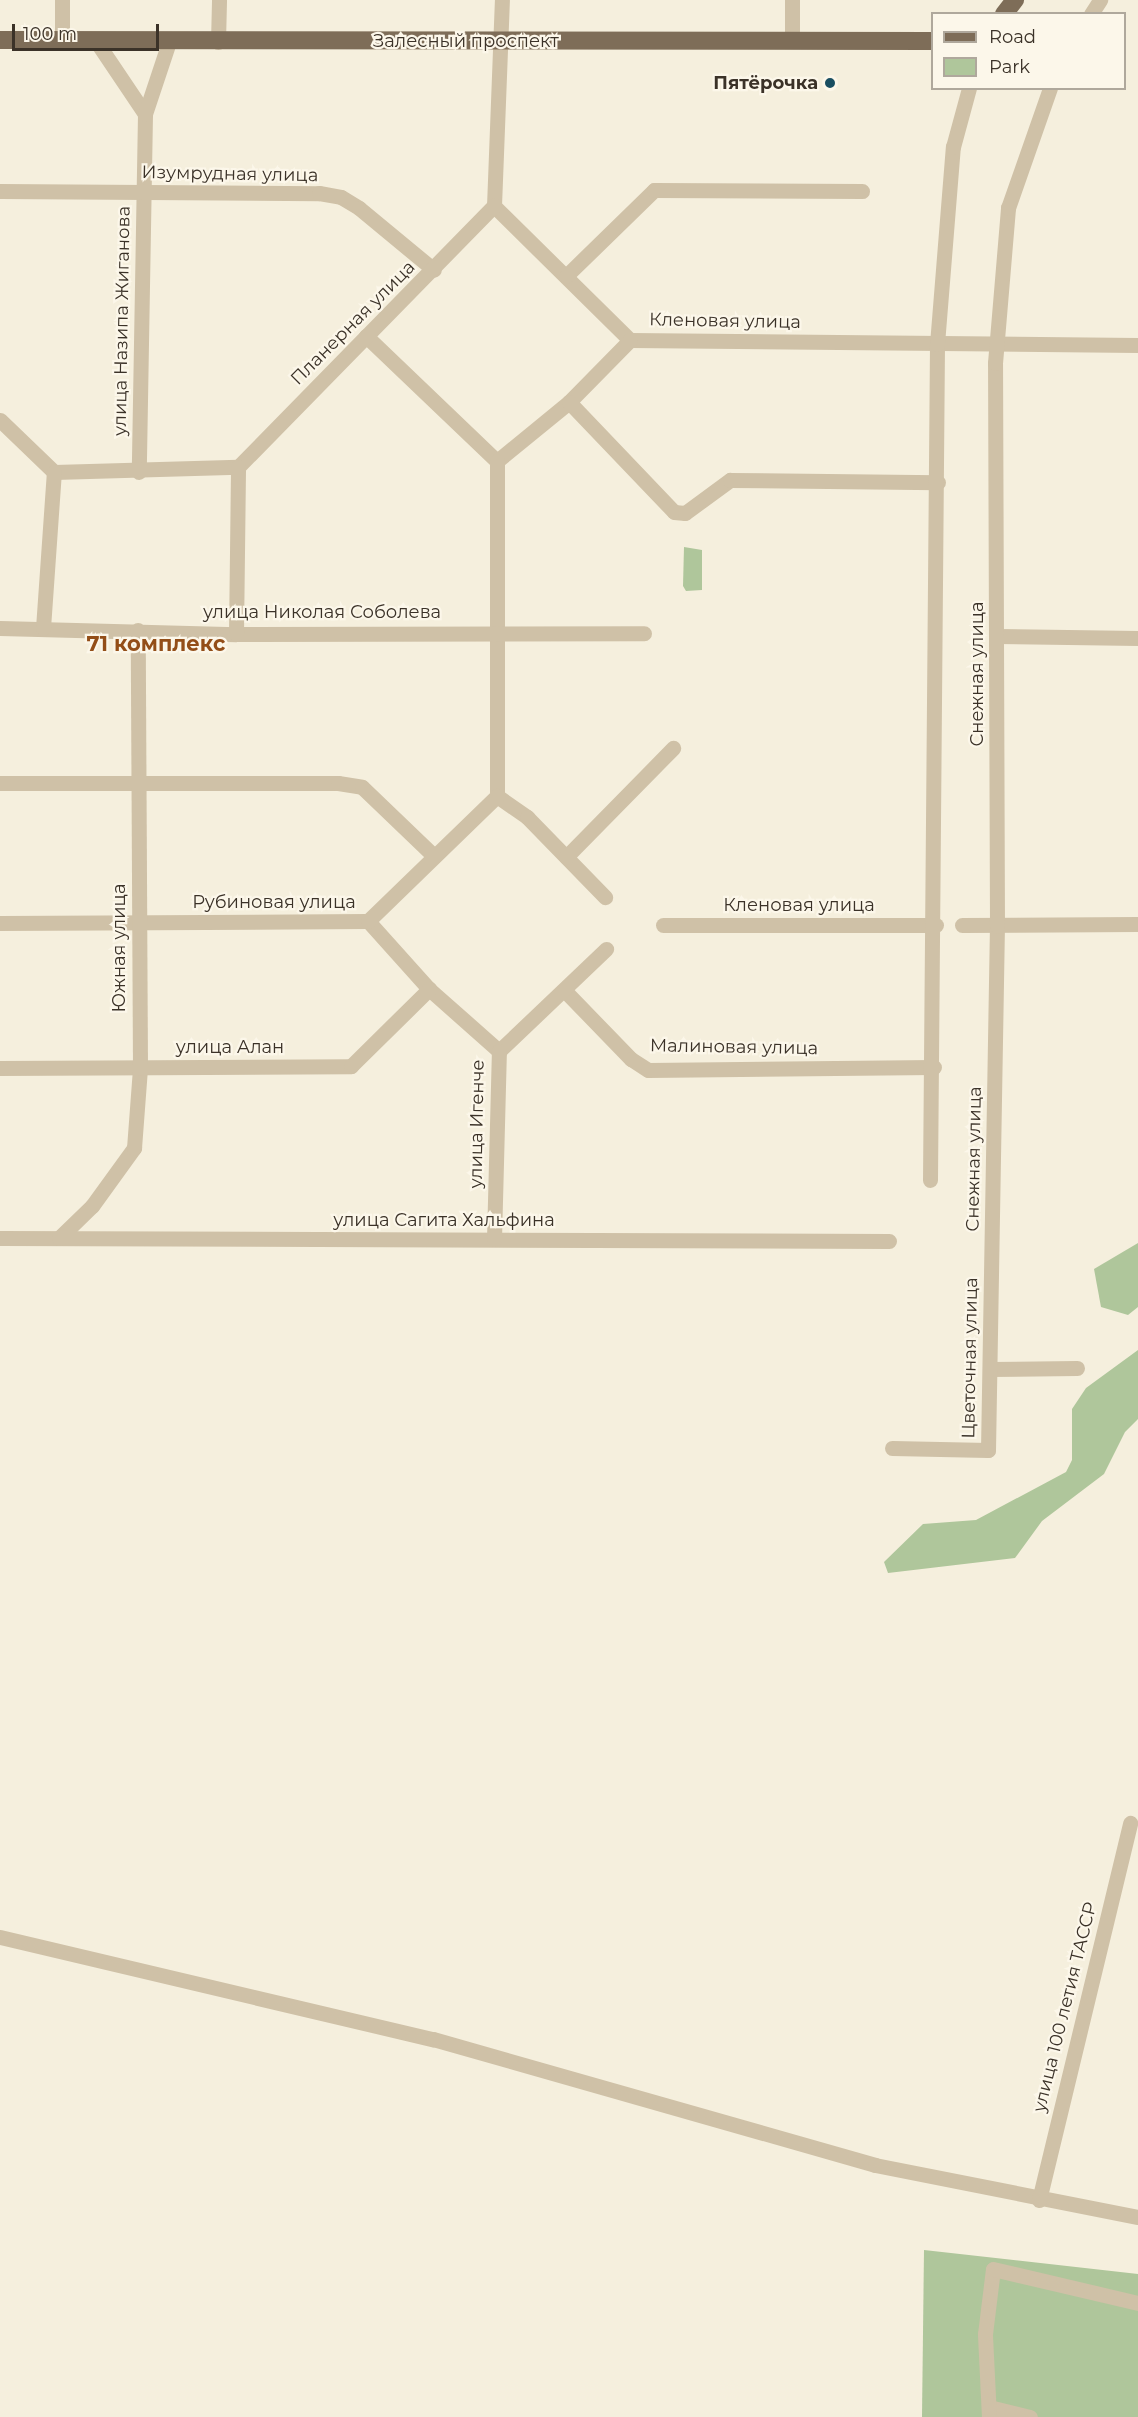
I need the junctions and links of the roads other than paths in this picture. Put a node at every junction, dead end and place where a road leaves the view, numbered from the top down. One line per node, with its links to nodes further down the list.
1 (62, 0): 10 (street)
2 (219, 0): 14 (street)
3 (502, 0): 8 (street)
4 (792, 0): 9 (street)
5 (1015, 0): 6 (main road)
6 (1006, 12)
7 (0, 40): 10 (main road, Залесный проспект)
8 (500, 40): 9 (main road, Залесный проспект); 14 (main road, Залесный проспект); 21 (street)
9 (792, 40): 12 (main road, Залесный проспект)
10 (62, 41): 11 (main road, Залесный проспект)
11 (96, 41): 13 (main road, Залесный проспект); 17 (street)
12 (931, 41)
13 (169, 42): 14 (main road, Залесный проспект); 17 (street, улица Назипа Жиганова)
14 (218, 42)
15 (968, 90): 26 (street)
16 (1049, 90): 27 (street, Снежная улица)
17 (145, 114): 20 (street, улица Назипа Жиганова)
18 (0, 191): 20 (street, Изумрудная улица)
19 (862, 191): 23 (street)
20 (144, 192): 22 (street, Изумрудная улица); 34 (street, улица Назипа Жиганова)
21 (494, 206): 22 (street, Планерная улица); 23 (street, Кленовая улица)
22 (434, 270): 24 (street, Планерная улица)
23 (567, 276): 25 (street, Кленовая улица)
24 (366, 336): 31 (street); 32 (street, Планерная улица)
25 (630, 340): 26 (street, Кленовая улица); 29 (street)
26 (937, 344): 27 (street, Кленовая улица); 35 (street)
27 (996, 344): 28 (street, Кленовая улица); 42 (street, Снежная улица)
28 (1138, 345)
29 (569, 402): 31 (street); 35 (street)
30 (0, 420): 33 (street)
31 (497, 461): 39 (street)
32 (238, 467): 34 (street); 41 (street)
33 (54, 472): 34 (street); 37 (street)
34 (139, 472)
35 (938, 482): 56 (street)
36 (0, 628): 37 (street, улица Николая Соболева)
37 (43, 628): 38 (street, улица Николая Соболева)
38 (138, 630): 41 (street, улица Николая Соболева); 45 (street, Южная улица)
39 (497, 630): 40 (street, улица Николая Соболева); 41 (street, улица Николая Соболева); 47 (street)
40 (644, 633)
41 (236, 634)
42 (996, 636): 43 (street); 58 (street, Снежная улица)
43 (1138, 638)
44 (673, 748): 49 (street)
45 (139, 782): 46 (street); 48 (street); 53 (street, Южная улица)
46 (0, 783)
47 (497, 796): 48 (street, Рубиновая улица); 49 (street)
48 (434, 856): 51 (street, Рубиновая улица)
49 (566, 857): 50 (street)
50 (605, 897)
51 (368, 921): 53 (street, Рубиновая улица); 60 (street, улица Игенче)
52 (0, 923): 53 (street, Рубиновая улица)
53 (138, 923): 65 (street, Южная улица)
54 (1138, 924): 58 (street)
55 (663, 925): 56 (street, Кленовая улица)
56 (936, 925): 63 (street)
57 (962, 925): 58 (street)
58 (998, 926): 71 (street, Снежная улица)
59 (606, 949): 61 (street)
60 (429, 989): 62 (street, улица Игенче); 65 (street, улица Алан)
61 (564, 991): 62 (street); 63 (street, Малиновая улица)
62 (499, 1050): 69 (street, улица Игенче)
63 (934, 1067): 66 (street)
64 (0, 1068): 65 (street, улица Алан)
65 (140, 1068): 68 (street, Южная улица)
66 (930, 1180)
67 (0, 1238): 68 (street, улица Сагита Хальфина)
68 (59, 1238): 69 (street, улица Сагита Хальфина)
69 (494, 1239): 70 (street, улица Сагита Хальфина)
70 (889, 1241)
71 (991, 1267): 73 (street, Цветочная улица)
72 (1077, 1368): 73 (street)
73 (990, 1369): 74 (street, Цветочная улица)
74 (892, 1448)
75 (1130, 1823): 77 (street, улица 100 летия ТАССР)
76 (0, 1937): 77 (street)
77 (1039, 2200): 78 (street)
78 (1138, 2217)
79 (1138, 2303): 80 (street)
80 (989, 2412): 81 (street)
81 (1030, 2417)

